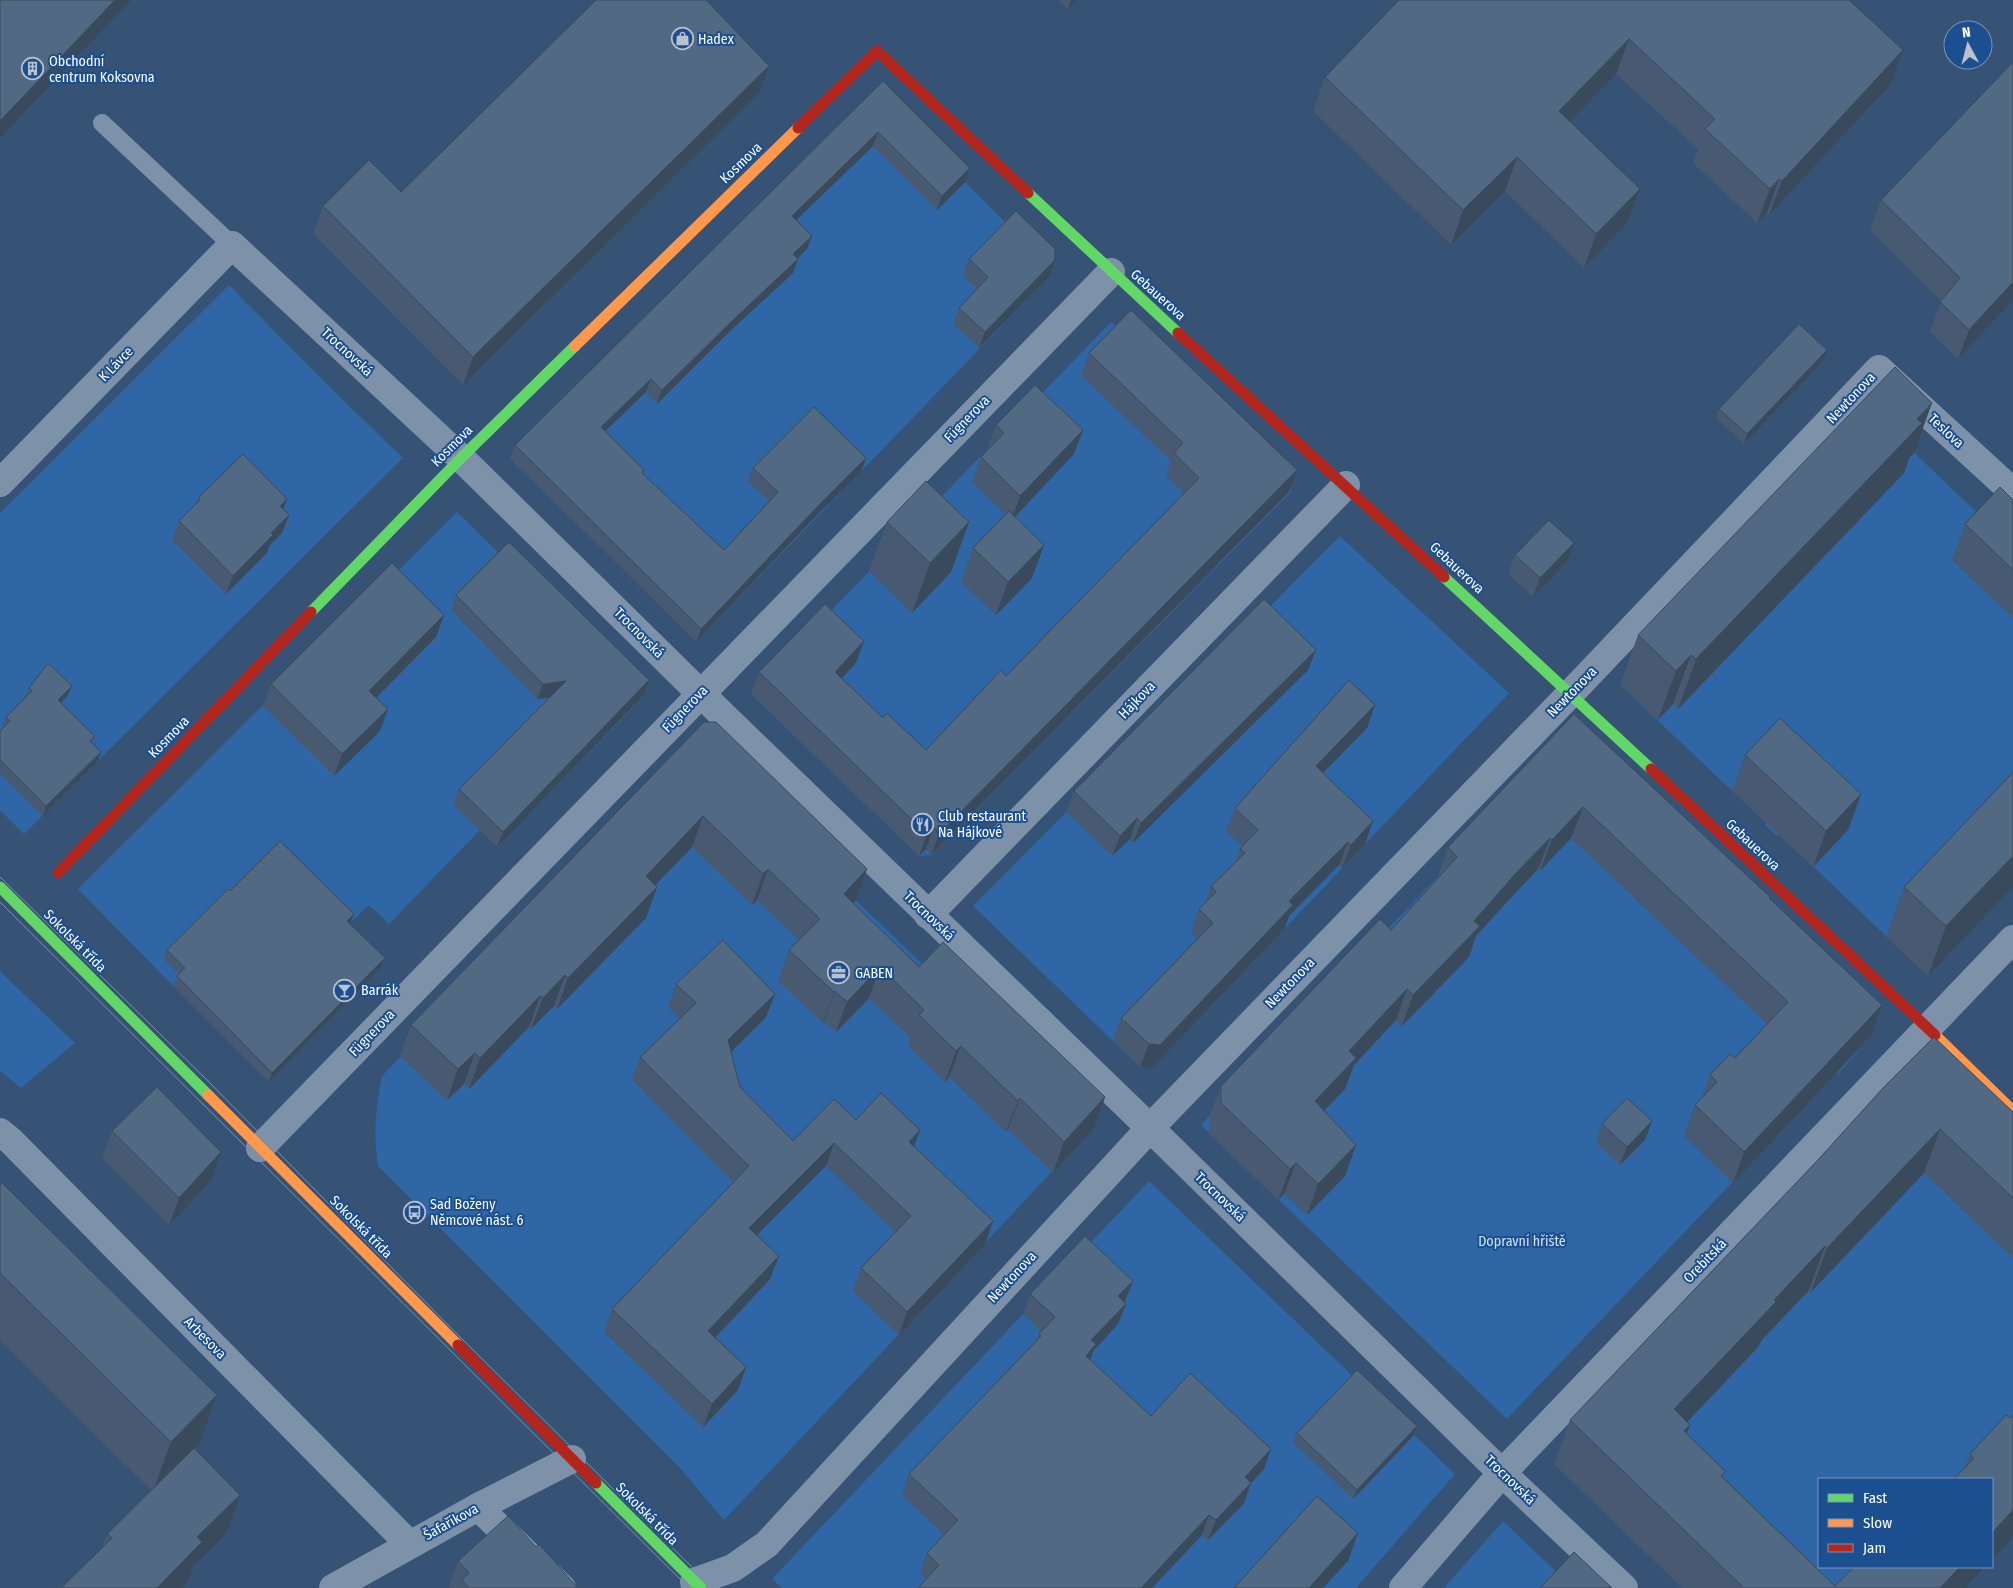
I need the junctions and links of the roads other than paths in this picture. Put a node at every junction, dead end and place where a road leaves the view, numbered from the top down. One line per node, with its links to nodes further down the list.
1 (878, 51): 4 (street, Gebauerova); 6 (street, Kosmova)
2 (102, 123): 3 (lane)
3 (232, 245): 6 (street, Trocnovská); 7 (street, K Lávce)
4 (1111, 272): 8 (street, Gebauerova); 10 (street, Fügnerova)
5 (1879, 369): 9 (street, Teslova); 11 (street, Newtonova)
6 (461, 458): 10 (street, Trocnovská); 12 (street, Kosmova)
7 (0, 483)
8 (1346, 485): 11 (street, Gebauerova); 14 (street, Hájkova)
9 (2013, 492)
10 (700, 693): 14 (street, Trocnovská); 20 (street, Fügnerova)
11 (1570, 694): 16 (street, Gebauerova); 18 (street, Newtonova)
12 (58, 873)
13 (0, 888): 20 (street, Sokolská třída)
14 (928, 915): 18 (street, Trocnovská)
15 (2013, 940): 16 (street, Orebitská)
16 (1929, 1029): 17 (street, Gebauerova); 22 (street, Orebitská)
17 (2013, 1111)
18 (1150, 1128): 22 (street, Trocnovská); 25 (street, Newtonova)
19 (0, 1132): 24 (street, Arbesova)
20 (260, 1148): 21 (street, Sokolská třída)
21 (572, 1459): 23 (street, Šafaříkova); 25 (street, Sokolská třída)
22 (1502, 1473): 28 (street, Orebitská); 29 (street, Trocnovská)
23 (478, 1507): 24 (street, Šafaříkova); 27 (street)
24 (410, 1545): 26 (street, Šafaříkova)
25 (698, 1585)
26 (333, 1588)
27 (562, 1588)
28 (1403, 1588)
29 (1624, 1588)

